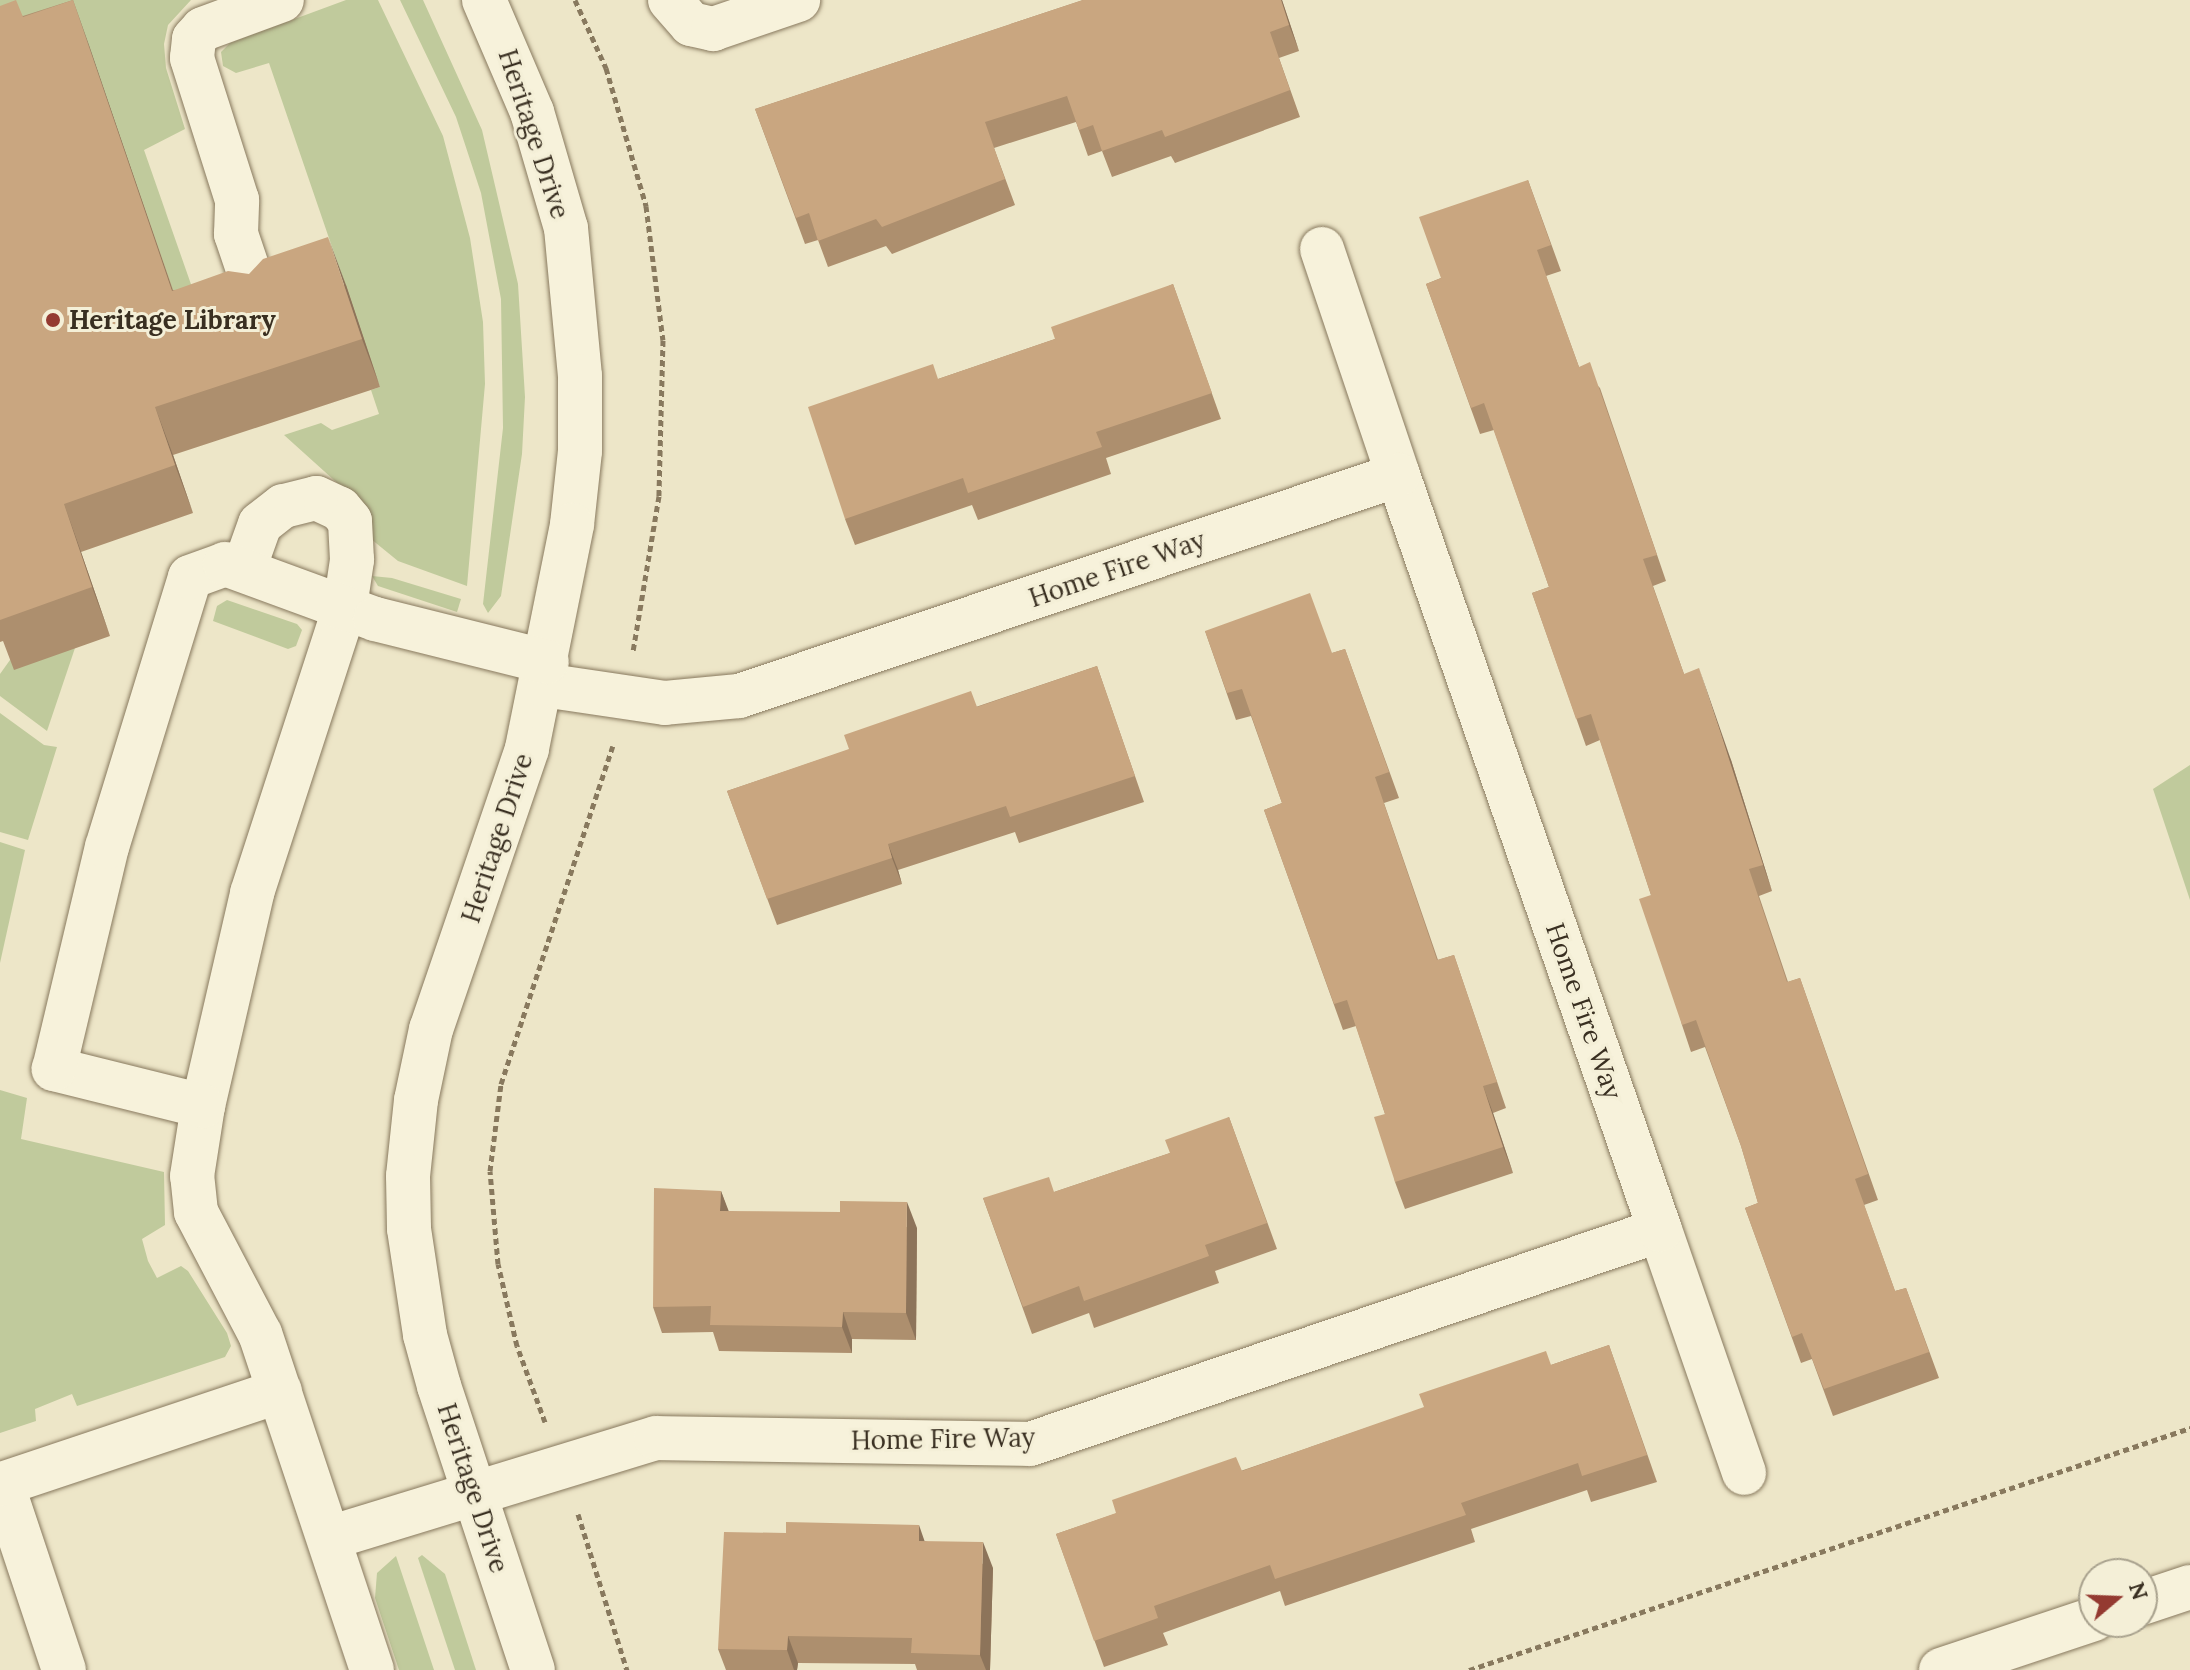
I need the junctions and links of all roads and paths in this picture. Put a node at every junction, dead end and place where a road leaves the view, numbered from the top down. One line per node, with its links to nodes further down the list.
1 (282, 0): 7 (street)
2 (484, 0): 11 (street, Heritage Drive)
3 (575, 0): 12 (path)
4 (670, 0): 5 (street)
5 (798, 0)
6 (1322, 249): 8 (street)
7 (258, 299)
8 (1398, 475): 12 (street, Home Fire Way); 14 (street, Home Fire Way)
9 (244, 569): 10 (street, Home Fire Way); 10 (street); 13 (street)
10 (345, 607): 11 (street, Home Fire Way); 13 (street)
11 (545, 674): 12 (street, Home Fire Way); 19 (street, Heritage Drive)
12 (623, 699): 17 (path)
13 (203, 1106): 15 (street)
14 (1660, 1230): 17 (street, Home Fire Way); 18 (street)
15 (280, 1391): 20 (street); 24 (street)
16 (2190, 1428): 28 (path)
17 (562, 1466): 19 (street, Home Fire Way); 27 (path)
18 (1744, 1473)
19 (473, 1492): 20 (street, Home Fire Way); 26 (street, Heritage Drive)
20 (329, 1538): 25 (street)
21 (2190, 1587): 22 (street)
22 (2158, 1598)
23 (2078, 1624): 29 (street)
24 (64, 1670)
25 (372, 1670)
26 (533, 1670)
27 (627, 1670)
28 (1469, 1670)
29 (1941, 1670)

